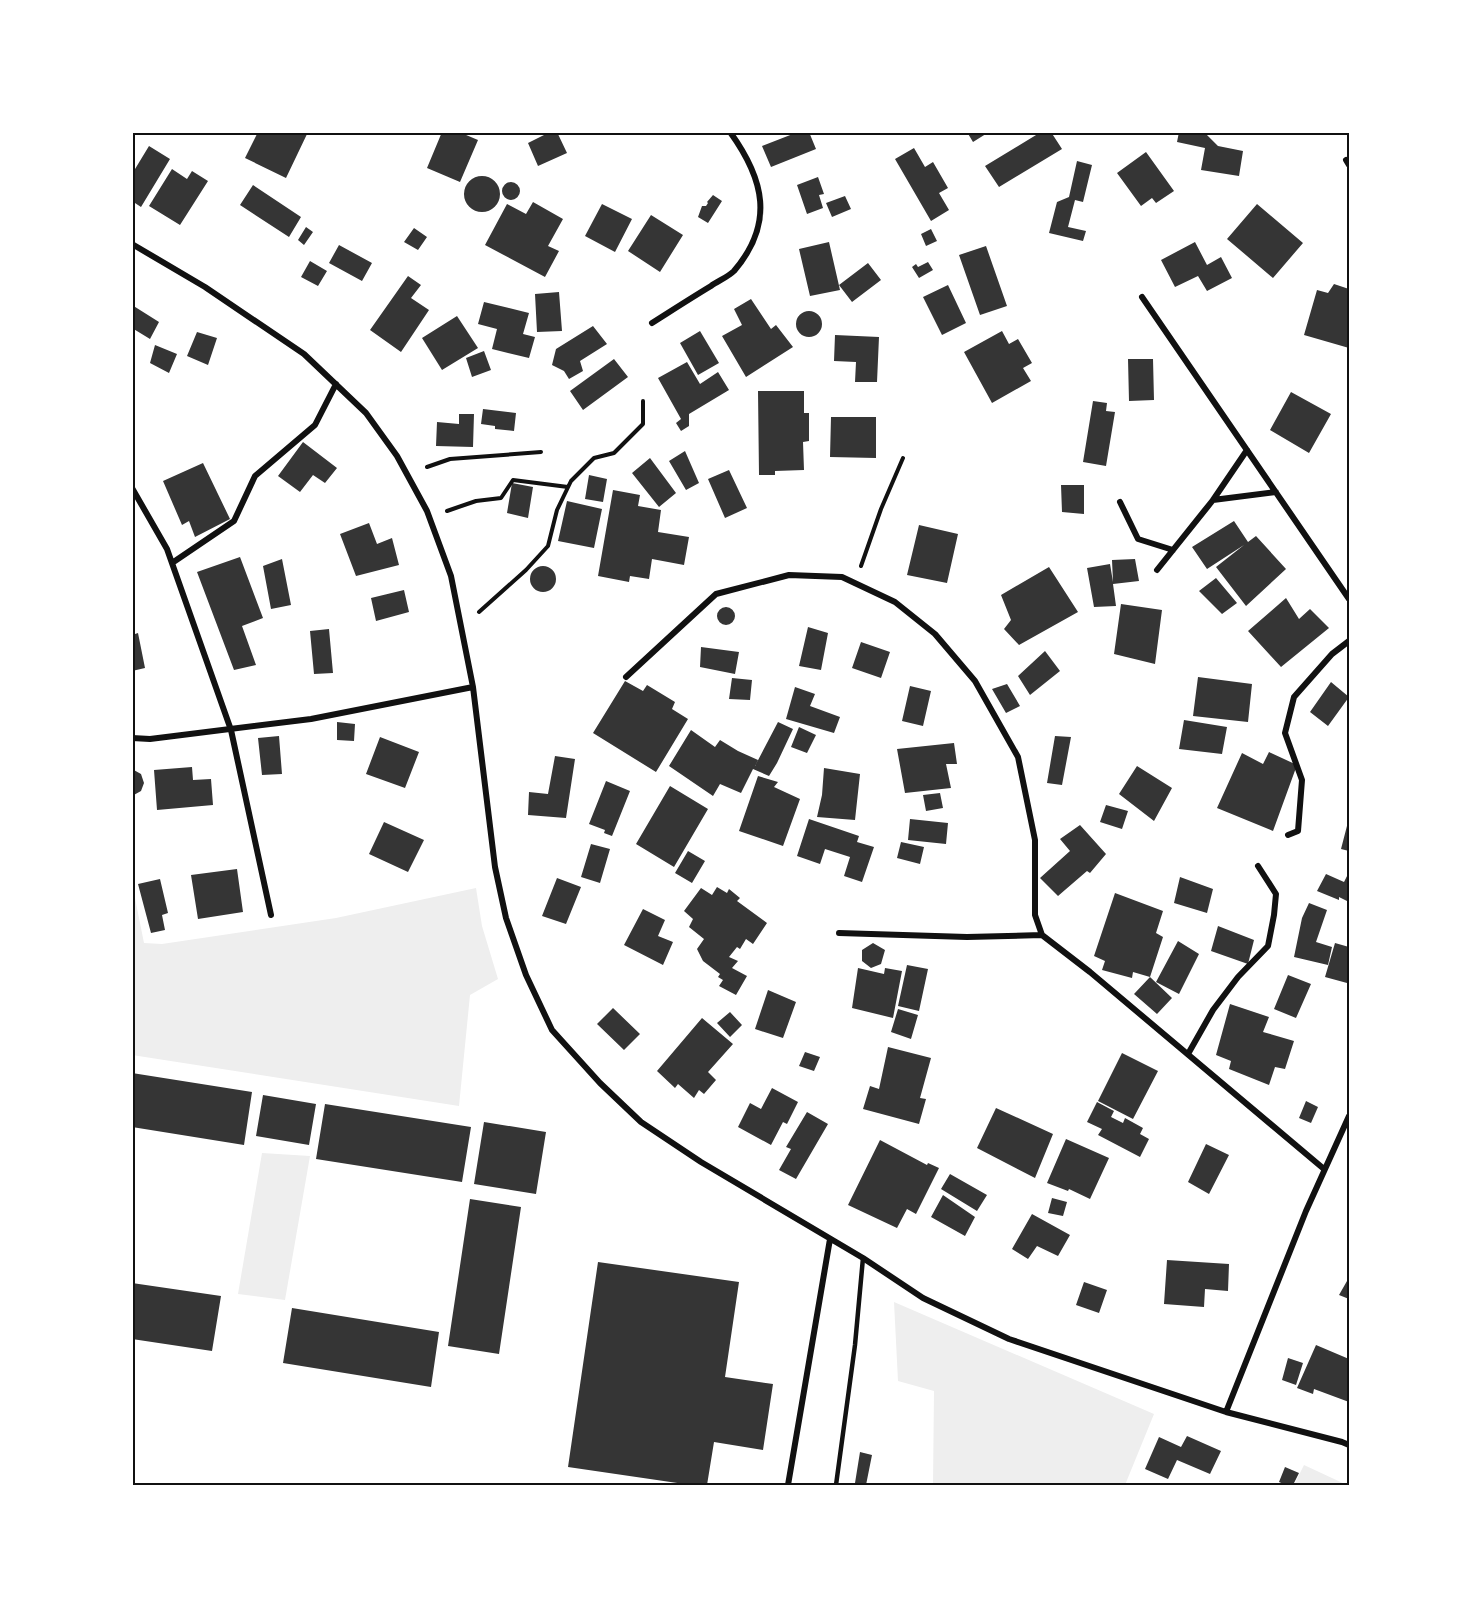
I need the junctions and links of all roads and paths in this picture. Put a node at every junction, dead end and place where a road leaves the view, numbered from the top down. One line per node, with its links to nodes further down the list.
1 (730, 132): 4 (street)
2 (132, 245): 5 (street)
3 (1142, 297): 7 (street)
4 (652, 323)
5 (336, 384): 10 (street); 18 (street)
6 (643, 401): 11 (path)
7 (1247, 450): 13 (street); 14 (street)
8 (541, 452): 10 (path)
9 (903, 458): 20 (path)
10 (406, 473): 16 (street)
11 (568, 487): 16 (path); 22 (path)
12 (132, 488): 18 (street)
13 (1276, 492): 14 (street); 21 (street)
14 (1214, 500): 17 (street)
15 (1120, 502): 17 (street)
16 (429, 516): 22 (street)
17 (1173, 550): 19 (street)
18 (172, 563): 26 (street)
19 (1157, 570)
20 (855, 583): 24 (street); 32 (street)
21 (1349, 599)
22 (461, 627): 25 (street)
23 (1349, 641): 28 (street)
24 (626, 677)
25 (473, 687): 26 (street); 36 (street)
26 (231, 730): 27 (street); 30 (street)
27 (132, 738)
28 (1288, 835)
29 (1258, 867): 33 (street)
30 (271, 915)
31 (839, 933): 32 (street)
32 (1042, 935): 33 (street)
33 (1188, 1054): 35 (street)
34 (1349, 1116): 35 (street)
35 (1324, 1169): 38 (street)
36 (830, 1239): 37 (street); 40 (street)
37 (863, 1258): 38 (street); 41 (lane)
38 (1226, 1412): 39 (street)
39 (1349, 1445)
40 (788, 1485)
41 (836, 1485)

